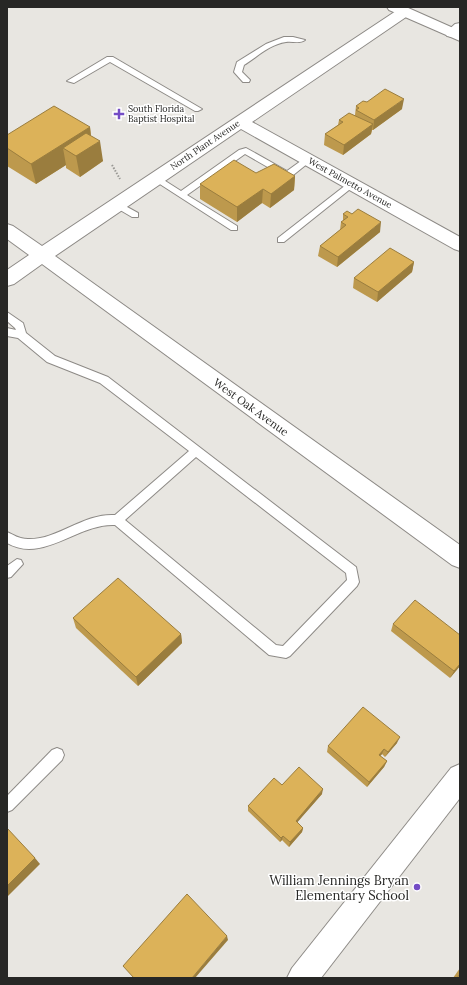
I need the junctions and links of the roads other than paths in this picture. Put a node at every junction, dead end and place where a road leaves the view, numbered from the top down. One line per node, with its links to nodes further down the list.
1 (399, 10): 2 (street); 7 (street, North Plant Avenue)
2 (457, 33)
3 (301, 40): 4 (lane)
4 (246, 80)
5 (71, 81): 6 (lane)
6 (198, 110)
7 (240, 122): 8 (street, West Palmetto Avenue); 9 (street, North Plant Avenue)
8 (308, 160): 10 (street, West Palmetto Avenue); 11 (lane)
9 (156, 179): 11 (lane); 12 (street, North Plant Avenue)
10 (352, 184): 16 (lane); 17 (street, West Palmetto Avenue)
11 (181, 195): 14 (lane)
12 (118, 205): 13 (lane); 18 (street, North Plant Avenue)
13 (135, 215)
14 (234, 228)
15 (7, 230): 18 (street, West Oak Avenue)
16 (281, 240)
17 (460, 245)
18 (42, 256): 19 (street, North Plant Avenue); 26 (street, West Oak Avenue)
19 (7, 279)
20 (7, 316): 22 (lane)
21 (7, 332): 22 (lane)
22 (21, 335): 23 (lane)
23 (196, 451): 24 (lane); 24 (lane)
24 (117, 520): 25 (lane)
25 (7, 537)
26 (460, 558)
27 (17, 564): 28 (lane)
28 (7, 573)
29 (57, 755): 31 (lane)
30 (460, 777): 32 (street)
31 (7, 805)
32 (302, 978)

